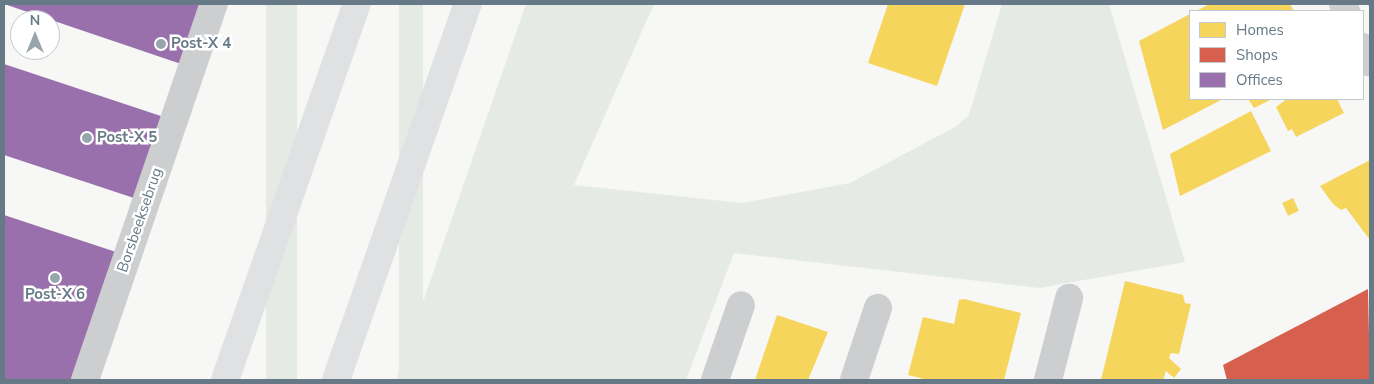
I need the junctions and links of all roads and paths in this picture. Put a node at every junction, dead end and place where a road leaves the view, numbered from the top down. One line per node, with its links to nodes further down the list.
1 (214, 4): 9 (street, Borsbeeksebrug)
2 (357, 4): 10 (highway)
3 (468, 4): 11 (highway)
4 (1364, 49): 5 (street)
5 (1370, 63)
6 (1070, 298): 14 (street)
7 (741, 305): 12 (street)
8 (878, 308): 13 (street)
9 (85, 380)
10 (225, 380)
11 (336, 380)
12 (715, 380)
13 (854, 380)
14 (1048, 380)

